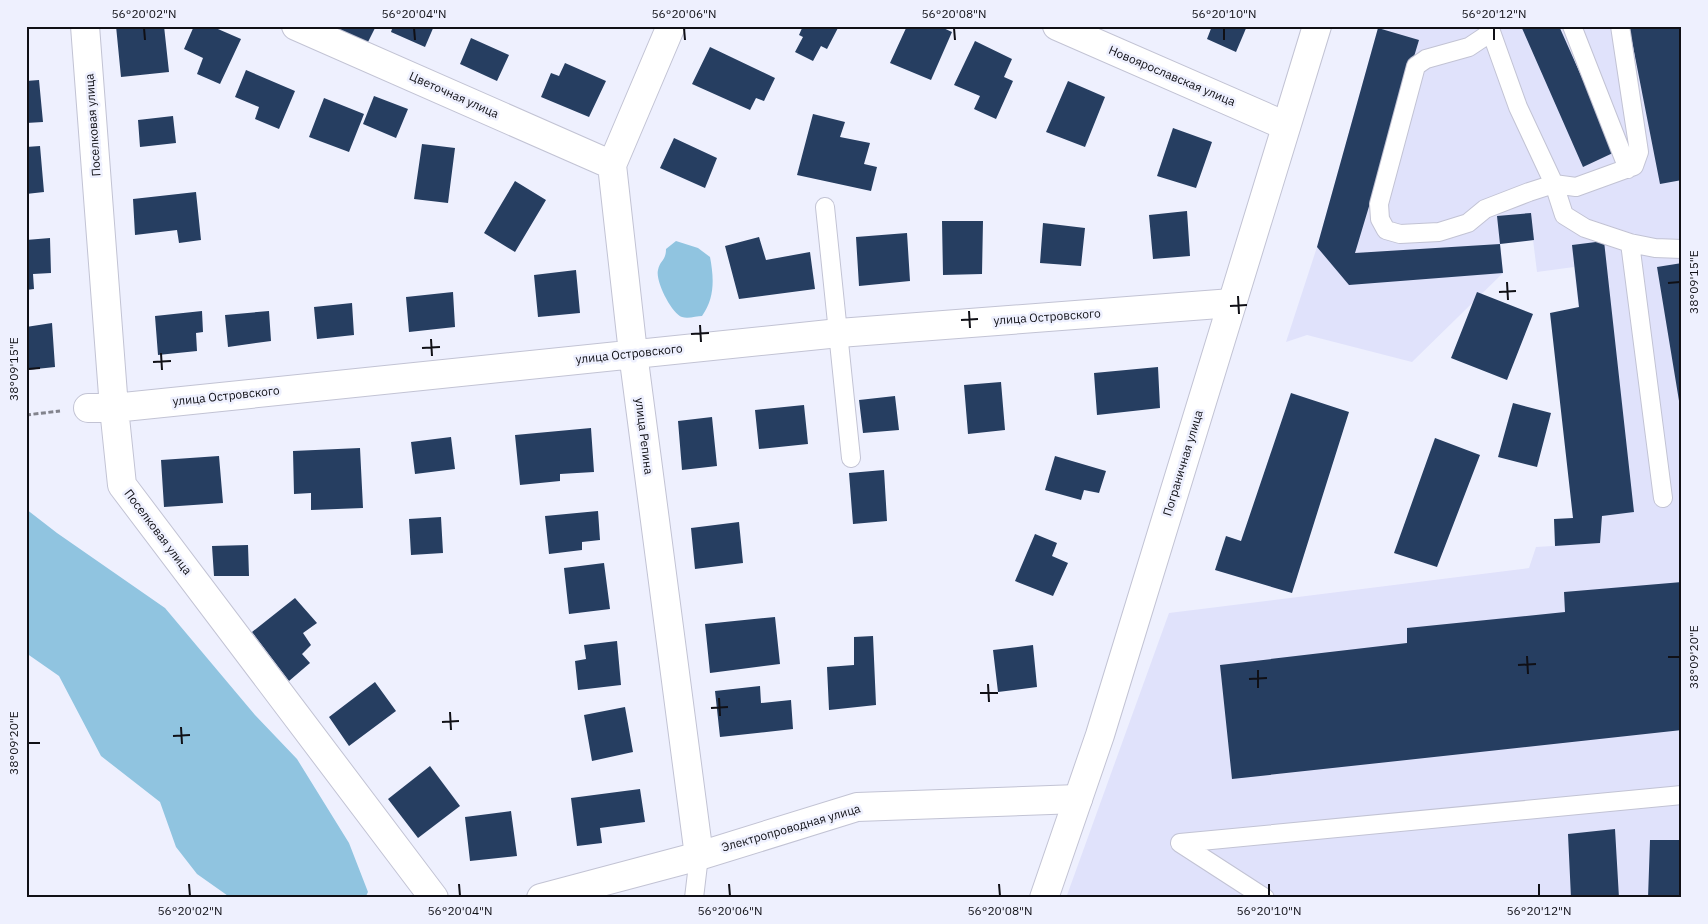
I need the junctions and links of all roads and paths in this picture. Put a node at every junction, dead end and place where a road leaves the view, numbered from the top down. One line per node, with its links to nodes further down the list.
1 (85, 26): 19 (street, Поселковая улица)
2 (296, 26): 10 (street, Цветочная улица)
3 (671, 26): 10 (street, улица Репина)
4 (1057, 26): 9 (street, Новоярославская улица)
5 (1317, 26): 9 (street, Пограничная улица)
6 (1572, 26): 11 (lane)
7 (1620, 26): 11 (lane)
8 (1490, 30): 12 (lane); 12 (lane)
9 (1286, 126): 16 (street, Пограничная улица)
10 (612, 165): 18 (street, улица Репина)
11 (1628, 169): 12 (lane)
12 (1554, 184): 14 (lane)
13 (825, 207): 17 (lane)
14 (1630, 243): 15 (lane); 22 (lane)
15 (1682, 248)
16 (1232, 303): 17 (street, улица Островского); 24 (street, Пограничная улица)
17 (839, 334): 18 (street, улица Островского); 21 (lane)
18 (633, 353): 19 (street, улица Островского); 25 (street, улица Репина)
19 (101, 408): 20 (path); 26 (street, Поселковая улица)
20 (26, 415)
21 (852, 458)
22 (1663, 498)
23 (1682, 795): 30 (lane)
24 (1078, 799): 25 (street, Электропроводная улица); 29 (street, Пограничная улица)
25 (699, 856): 27 (street, Электропроводная улица); 28 (lane)
26 (434, 898)
27 (541, 898)
28 (694, 898)
29 (1044, 898)
30 (1266, 898)

